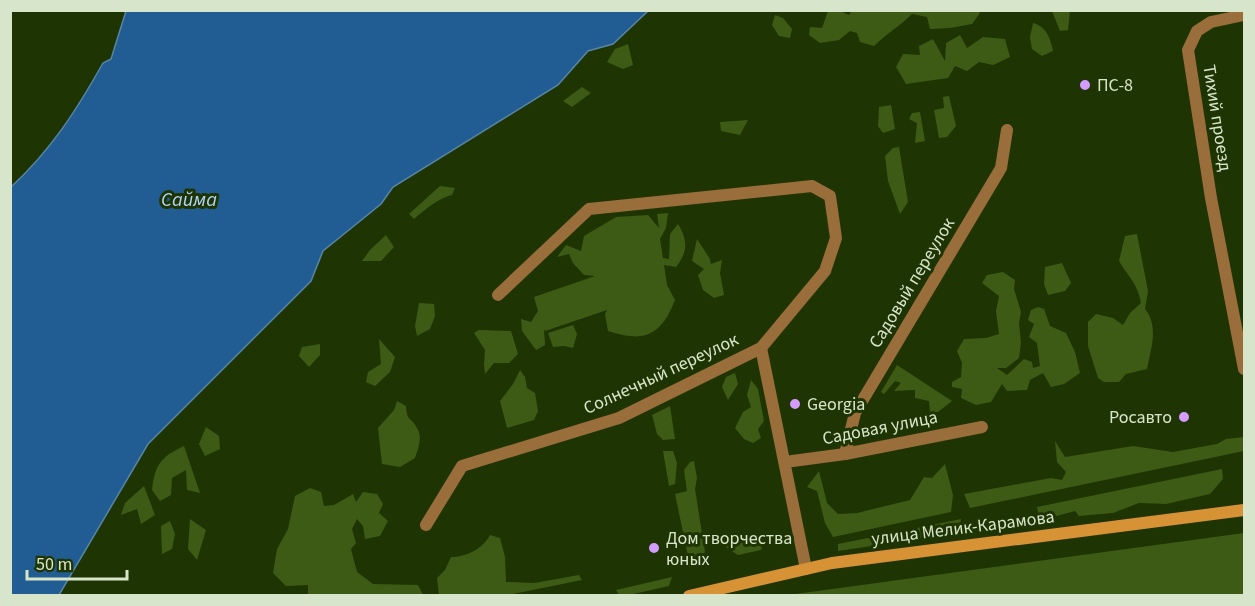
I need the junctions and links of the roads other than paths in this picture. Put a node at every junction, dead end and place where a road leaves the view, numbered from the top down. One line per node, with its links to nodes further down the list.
1 (1245, 15): 5 (street, Тихий проезд)
2 (1007, 130): 7 (street, Садовый переулок)
3 (498, 295): 4 (street, Солнечный переулок)
4 (761, 348): 8 (street); 10 (street, Солнечный переулок)
5 (1245, 369)
6 (982, 427): 7 (street, Садовая улица)
7 (845, 454): 8 (street, Садовая улица)
8 (785, 462): 11 (street)
9 (1245, 510): 11 (main road, улица Мелик-Карамова)
10 (426, 525)
11 (806, 569): 12 (main road, улица Мелик-Карамова)
12 (689, 596)

